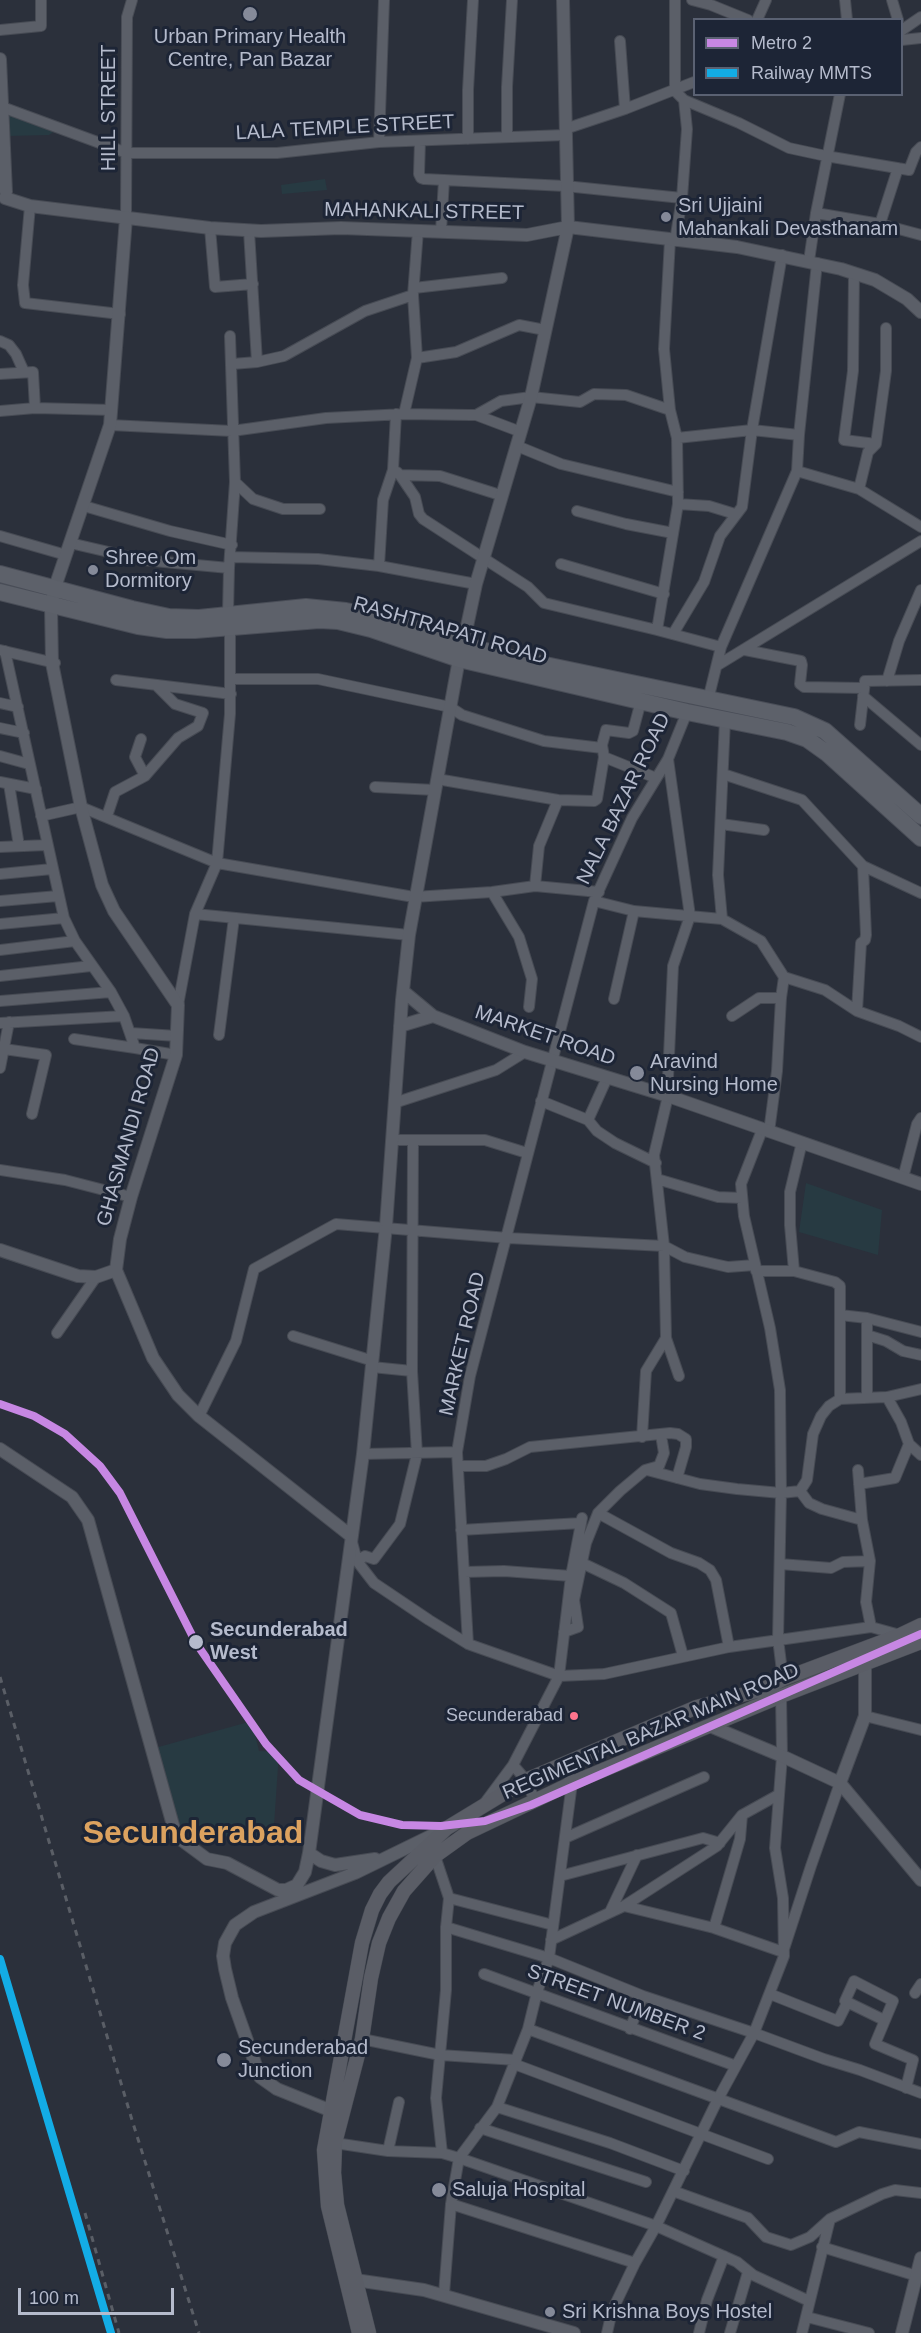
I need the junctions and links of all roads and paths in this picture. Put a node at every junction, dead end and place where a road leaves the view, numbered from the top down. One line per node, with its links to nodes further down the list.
1 (41, 0): 18 (street)
2 (132, 0): 36 (street, HILL STREET)
3 (384, 0): 34 (street)
4 (473, 0): 31 (street)
5 (512, 0): 30 (street)
6 (563, 0): 29 (street)
7 (675, 0): 24 (street)
8 (692, 0): 13 (street)
9 (766, 0): 14 (street)
10 (845, 0): 15 (street)
11 (892, 0): 16 (street)
12 (921, 17): 17 (street)
13 (742, 18)
14 (758, 18)
15 (847, 18)
16 (898, 18)
17 (903, 28)
18 (0, 30)
19 (903, 30): 20 (street)
20 (921, 38)
21 (620, 41): 28 (street)
22 (0, 59): 27 (street)
23 (693, 82): 24 (street, LALA TEMPLE STREET)
24 (675, 91): 26 (street); 28 (street, LALA TEMPLE STREET)
25 (840, 96): 37 (street)
26 (684, 100): 37 (street); 42 (street)
27 (2, 107): 32 (street); 36 (street)
28 (625, 109): 29 (street, LALA TEMPLE STREET)
29 (565, 132): 30 (street, LALA TEMPLE STREET); 40 (street)
30 (507, 137): 31 (street, LALA TEMPLE STREET)
31 (468, 139): 33 (street, LALA TEMPLE STREET)
32 (2, 141): 41 (street)
33 (420, 141): 34 (street, LALA TEMPLE STREET); 39 (street)
34 (379, 142): 36 (street, LALA TEMPLE STREET)
35 (921, 147): 38 (street)
36 (127, 153): 45 (street, HILL STREET)
37 (826, 156): 38 (street); 44 (street)
38 (898, 168): 46 (street)
39 (444, 180): 40 (street); 51 (street)
40 (566, 186): 42 (street); 47 (street)
41 (3, 194): 43 (street, MAHANKALI STREET)
42 (682, 198): 53 (street)
43 (30, 206): 45 (street, MAHANKALI STREET); 61 (street)
44 (816, 213): 46 (street); 55 (street)
45 (126, 218): 48 (street, MAHANKALI STREET); 61 (street)
46 (880, 224): 52 (street)
47 (568, 227): 51 (street, MAHANKALI STREET); 53 (street, MAHANKALI STREET); 63 (street)
48 (210, 228): 50 (street, MAHANKALI STREET); 58 (street)
49 (418, 230): 50 (street, MAHANKALI STREET); 51 (street, MAHANKALI STREET); 59 (street)
50 (249, 231): 58 (street)
51 (441, 231)
52 (921, 235)
53 (672, 241): 54 (street, MAHANKALI STREET); 74 (street)
54 (782, 255): 55 (street, MAHANKALI STREET); 79 (street)
55 (813, 262): 56 (street, MAHANKALI STREET); 82 (street)
56 (854, 273): 60 (street, MAHANKALI STREET); 84 (street)
57 (502, 278): 59 (street)
58 (253, 284): 67 (street)
59 (414, 291): 66 (street); 67 (street)
60 (921, 312)
61 (120, 314): 73 (street)
62 (886, 328): 84 (street)
63 (545, 330): 66 (street); 71 (street)
64 (230, 336): 68 (street)
65 (0, 341): 69 (street)
66 (417, 358): 76 (street)
67 (257, 362): 68 (street)
68 (232, 364): 80 (street)
69 (24, 372): 70 (street); 72 (street)
70 (0, 374)
71 (531, 397): 74 (street); 77 (street); 81 (street)
72 (35, 408): 73 (street); 75 (street)
73 (112, 410): 78 (street)
74 (670, 410): 83 (street)
75 (0, 411)
76 (400, 414): 77 (street); 80 (street); 87 (street)
77 (476, 415): 81 (street)
78 (110, 425): 80 (street); 93 (street)
79 (752, 430): 82 (street); 83 (street); 96 (street)
80 (232, 431): 88 (street)
81 (521, 432): 85 (street)
82 (799, 435): 86 (street)
83 (678, 438): 90 (street)
84 (876, 444): 89 (street)
85 (517, 446): 90 (street); 91 (street)
86 (797, 471): 89 (street); 117 (street)
87 (396, 472): 91 (street); 103 (street); 106 (street)
88 (235, 482): 94 (street); 101 (street)
89 (859, 489): 97 (street)
90 (678, 492): 92 (street)
91 (500, 495): 103 (street)
92 (678, 504): 96 (street); 98 (street)
93 (84, 506): 101 (street); 102 (street)
94 (320, 509)
95 (577, 511): 98 (street)
96 (735, 514): 116 (street)
97 (921, 527)
98 (673, 532): 112 (street)
99 (0, 536): 102 (street)
100 (921, 541): 119 (street)
101 (232, 545): 104 (street)
102 (68, 549): 104 (street); 109 (street)
103 (483, 559): 108 (street); 115 (street)
104 (230, 563): 106 (street); 114 (street)
105 (561, 564): 112 (street)
106 (379, 566): 108 (street)
107 (0, 574): 109 (main road, RASHTRAPATI ROAD)
108 (476, 584): 120 (street)
109 (55, 588): 113 (street); 114 (main road, RASHTRAPATI ROAD)
110 (921, 590): 128 (street)
111 (0, 592): 113 (main road, RASHTRAPATI ROAD)
112 (664, 594): 115 (street)
113 (51, 606): 114 (main road, RASHTRAPATI ROAD); 121 (street)
114 (229, 620): 120 (main road, RASHTRAPATI ROAD); 125 (street)
115 (657, 630): 116 (street)
116 (673, 634): 117 (street)
117 (721, 646): 122 (street)
118 (2, 650): 121 (street); 124 (street)
119 (745, 650): 122 (street); 130 (street)
120 (461, 652): 132 (main road, RASHTRAPATI ROAD); 133 (main road, RASHTRAPATI ROAD); 136 (street)
121 (54, 663): 157 (street)
122 (718, 665): 132 (street)
123 (0, 676): 124 (street)
124 (12, 679): 135 (street)
125 (232, 679): 131 (street); 136 (street)
126 (116, 680): 129 (street)
127 (921, 680): 128 (street)
128 (887, 681): 130 (street)
129 (156, 685): 131 (street); 150 (street)
130 (863, 692): 139 (street); 143 (street)
131 (231, 694): 167 (street)
132 (708, 700): 144 (main road, RASHTRAPATI ROAD)
133 (640, 701): 137 (main road, RASHTRAPATI ROAD); 145 (street)
134 (0, 703): 135 (street)
135 (18, 707): 141 (street)
136 (450, 707): 145 (street); 153 (street)
137 (687, 712): 138 (main road, RASHTRAPATI ROAD); 147 (street, NALA BAZAR ROAD)
138 (725, 720): 144 (main road, RASHTRAPATI ROAD); 149 (street)
139 (860, 725)
140 (0, 728): 141 (street)
141 (24, 734): 148 (street)
142 (141, 739): 150 (street)
143 (921, 746)
144 (834, 748): 160 (main road, RASHTRAPATI ROAD); 163 (main road, RASHTRAPATI ROAD)
145 (603, 753): 151 (street); 156 (street)
146 (0, 756): 148 (street)
147 (668, 759): 151 (street, NALA BAZAR ROAD); 180 (street)
148 (29, 764): 155 (street)
149 (723, 774): 161 (street); 168 (street)
150 (145, 777): 159 (street)
151 (656, 778): 175 (street, NALA BAZAR ROAD)
152 (5, 783): 155 (street); 165 (street)
153 (436, 785): 154 (street); 156 (street); 176 (street)
154 (375, 787)
155 (36, 789): 158 (street)
156 (558, 800): 171 (street)
157 (81, 807): 158 (street); 159 (street); 196 (street)
158 (41, 816): 164 (street)
159 (107, 816): 167 (street)
160 (921, 816)
161 (721, 824): 162 (street); 183 (street)
162 (764, 830)
163 (921, 838)
164 (47, 845): 165 (street); 169 (street)
165 (19, 846): 166 (street)
166 (0, 847)
167 (217, 863): 176 (street); 179 (street)
168 (863, 866): 173 (street); 198 (street)
169 (52, 869): 170 (street); 174 (street)
170 (0, 874)
171 (535, 886): 172 (street); 175 (street)
172 (492, 892): 176 (street); 197 (street)
173 (921, 893)
174 (58, 896): 177 (street); 181 (street)
175 (597, 896): 178 (street); 213 (street, NALA BAZAR ROAD)
176 (414, 897): 185 (street)
177 (0, 901)
178 (634, 911): 180 (street); 194 (street)
179 (195, 914): 182 (street); 196 (street)
180 (690, 916): 183 (street); 216 (street)
181 (64, 918): 184 (street); 186 (street)
182 (234, 918): 185 (street); 205 (street)
183 (722, 919): 190 (street)
184 (0, 924)
185 (409, 935): 191 (street)
186 (75, 941): 187 (street); 188 (street)
187 (0, 950)
188 (92, 966): 189 (street); 192 (street)
189 (0, 976)
190 (784, 977): 193 (street); 198 (street)
191 (403, 991): 200 (street, MARKET ROAD); 203 (street)
192 (111, 992): 195 (street); 199 (street)
193 (781, 998): 201 (street); 223 (street)
194 (614, 999)
195 (0, 1001)
196 (178, 1005): 206 (street, GHASMANDI ROAD)
197 (529, 1006)
198 (857, 1011): 207 (street)
199 (124, 1016): 202 (street); 204 (street)
200 (433, 1016): 203 (street); 211 (street, MARKET ROAD)
201 (732, 1016)
202 (4, 1023): 210 (street)
203 (400, 1026): 219 (street)
204 (131, 1033): 206 (street); 209 (street)
205 (219, 1035)
206 (177, 1036): 212 (street, GHASMANDI ROAD)
207 (921, 1037)
208 (74, 1039): 209 (street)
209 (135, 1048): 212 (street)
210 (4, 1049): 214 (street); 220 (street)
211 (525, 1052): 213 (street, MARKET ROAD); 219 (street)
212 (176, 1054): 233 (street, GHASMANDI ROAD)
213 (552, 1058): 215 (street, MARKET ROAD); 218 (street, MARKET ROAD)
214 (0, 1068)
215 (607, 1078): 217 (street, MARKET ROAD); 222 (street)
216 (668, 1078)
217 (668, 1096): 223 (street, MARKET ROAD); 228 (street)
218 (541, 1101): 222 (street); 227 (street, MARKET ROAD)
219 (394, 1103): 224 (street)
220 (32, 1114)
221 (921, 1118): 230 (street)
222 (588, 1120): 228 (street)
223 (766, 1131): 226 (street, MARKET ROAD); 234 (street)
224 (392, 1140): 225 (street); 235 (street)
225 (413, 1142): 227 (street); 236 (street)
226 (802, 1143): 230 (street, MARKET ROAD); 242 (street)
227 (527, 1153): 237 (street, MARKET ROAD)
228 (656, 1163): 231 (street)
229 (0, 1170): 233 (street)
230 (903, 1178): 232 (street, MARKET ROAD)
231 (657, 1179): 234 (street); 238 (street)
232 (921, 1184)
233 (131, 1197): 241 (street, GHASMANDI ROAD)
234 (742, 1198): 240 (street)
235 (386, 1226): 236 (street); 252 (street); 259 (street)
236 (413, 1229): 237 (street); 253 (street)
237 (508, 1238): 238 (street); 264 (street, MARKET ROAD)
238 (664, 1246): 240 (street); 250 (street)
239 (0, 1250): 243 (street)
240 (756, 1268): 242 (street); 274 (street)
241 (116, 1270): 243 (street); 259 (street)
242 (794, 1271): 244 (street)
243 (96, 1277): 247 (street)
244 (840, 1315): 245 (street); 258 (street)
245 (867, 1318): 246 (street); 248 (street)
246 (921, 1332)
247 (57, 1333)
248 (867, 1335): 251 (street); 257 (street)
249 (293, 1336): 252 (street)
250 (666, 1338): 254 (street); 261 (street)
251 (921, 1355)
252 (372, 1364): 253 (street); 265 (street)
253 (412, 1371): 266 (street)
254 (679, 1376)
255 (921, 1389): 256 (street)
256 (887, 1397): 257 (street); 262 (street)
257 (867, 1398): 258 (street)
258 (840, 1399): 273 (street)
259 (199, 1416): 278 (street)
260 (661, 1435): 261 (street); 269 (street); 271 (street)
261 (642, 1437): 268 (street)
262 (909, 1444): 267 (street); 272 (street)
263 (0, 1449): 315 (street)
264 (457, 1452): 266 (street); 268 (street, MARKET ROAD)
265 (363, 1454): 266 (street); 278 (street)
266 (417, 1454): 279 (street)
267 (921, 1455)
268 (458, 1466): 277 (street, MARKET ROAD)
269 (645, 1470): 271 (street); 275 (street)
270 (858, 1470): 272 (street)
271 (677, 1478): 274 (street)
272 (859, 1484): 276 (street)
273 (800, 1491): 274 (street); 276 (street)
274 (781, 1493): 282 (street)
275 (598, 1513): 281 (street); 292 (street)
276 (862, 1520): 280 (street)
277 (461, 1530): 283 (street, MARKET ROAD); 284 (street)
278 (351, 1536): 279 (street); 315 (street)
279 (357, 1561): 291 (street)
280 (870, 1561): 282 (street); 285 (street)
281 (582, 1563): 287 (street); 293 (street)
282 (780, 1564): 289 (street)
283 (464, 1572): 284 (street); 291 (street, MARKET ROAD)
284 (571, 1576): 287 (street)
285 (871, 1627): 288 (street); 289 (street)
286 (920, 1629): 288 (main road, REGIMENTAL BAZAR MAIN ROAD)
287 (564, 1632): 295 (street)
288 (900, 1635): 296 (main road, REGIMENTAL BAZAR MAIN ROAD)
289 (778, 1639): 292 (street); 296 (street)
290 (921, 1642): 294 (main road, REGIMENTAL BAZAR MAIN ROAD)
291 (468, 1644): 295 (street)
292 (729, 1647): 293 (street)
293 (683, 1656): 295 (street)
294 (865, 1664): 297 (main road, REGIMENTAL BAZAR MAIN ROAD); 298 (street)
295 (559, 1676): 303 (street)
296 (783, 1679): 302 (main road, REGIMENTAL BAZAR MAIN ROAD)
297 (781, 1696): 299 (main road, REGIMENTAL BAZAR MAIN ROAD); 301 (street)
298 (865, 1716): 300 (street); 307 (street)
299 (710, 1726): 301 (street); 306 (main road, REGIMENTAL BAZAR MAIN ROAD)
300 (921, 1730)
301 (782, 1756): 307 (street); 308 (street)
302 (564, 1764): 305 (main road, REGIMENTAL BAZAR MAIN ROAD); 306 (street)
303 (513, 1765): 305 (street); 310 (street)
304 (704, 1777): 313 (street)
305 (526, 1780): 309 (street); 310 (main road, REGIMENTAL BAZAR MAIN ROAD)
306 (572, 1783): 309 (main road, REGIMENTAL BAZAR MAIN ROAD); 313 (street)
307 (840, 1783): 320 (street); 328 (street)
308 (778, 1796): 311 (street); 328 (street)
309 (536, 1801): 317 (main road, REGIMENTAL BAZAR MAIN ROAD)
310 (480, 1809): 312 (main road, REGIMENTAL BAZAR MAIN ROAD)
311 (742, 1815): 314 (street); 326 (street)
312 (447, 1828): 318 (street); 348 (main road, REGIMENTAL BAZAR MAIN ROAD)
313 (565, 1838): 319 (street)
314 (720, 1843): 316 (street); 322 (street)
315 (309, 1853): 318 (street)
316 (637, 1855): 319 (street); 323 (street)
317 (435, 1856): 321 (street); 339 (main road, REGIMENTAL BAZAR MAIN ROAD)
318 (382, 1858): 348 (street)
319 (560, 1876): 324 (street)
320 (921, 1880)
321 (449, 1898): 324 (street); 325 (street)
322 (624, 1906): 323 (street); 326 (street)
323 (610, 1912): 327 (street)
324 (553, 1925): 327 (street)
325 (446, 1927): 329 (street, STREET NUMBER 2); 340 (street)
326 (714, 1928): 328 (street)
327 (551, 1940): 329 (street)
328 (783, 1952): 332 (street)
329 (549, 1958): 331 (street); 333 (street, STREET NUMBER 2)
330 (484, 1974): 331 (street, STREET NUMBER 2)
331 (537, 1992): 336 (street); 337 (street, STREET NUMBER 2)
332 (770, 1994): 334 (street); 338 (street)
333 (643, 1996): 337 (street); 338 (street, STREET NUMBER 2)
334 (848, 2003): 335 (street); 335 (street)
335 (884, 2020): 343 (street)
336 (528, 2029): 341 (street); 345 (street)
337 (630, 2029): 342 (street, STREET NUMBER 2)
338 (754, 2033): 342 (street); 343 (street, STREET NUMBER 2)
339 (362, 2039): 340 (street); 348 (main road, REGIMENTAL BAZAR MAIN ROAD)
340 (440, 2055): 341 (street); 354 (street)
341 (515, 2062): 347 (street); 350 (street)
342 (736, 2066): 345 (street)
343 (906, 2088): 344 (street, STREET NUMBER 2)
344 (921, 2093)
345 (718, 2099): 350 (street); 352 (street)
346 (399, 2102): 353 (street)
347 (497, 2107): 349 (street); 357 (street)
348 (336, 2112): 351 (main road, REGIMENTAL BAZAR MAIN ROAD); 370 (main road, REGIMENTAL BAZAR MAIN ROAD)
349 (480, 2128): 355 (street); 358 (street)
350 (702, 2133): 356 (street); 357 (street)
351 (335, 2143): 353 (street); 370 (main road, REGIMENTAL BAZAR MAIN ROAD)
352 (921, 2144)
353 (388, 2151): 354 (street)
354 (442, 2153): 355 (street)
355 (459, 2158): 361 (street); 363 (street)
356 (768, 2159)
357 (684, 2171): 359 (street)
358 (646, 2182)
359 (673, 2191): 362 (street); 363 (street)
360 (921, 2193): 362 (street)
361 (451, 2204): 367 (street); 371 (street)
362 (830, 2219): 364 (street)
363 (656, 2226): 365 (street); 367 (street)
364 (822, 2247): 369 (street); 372 (street)
365 (724, 2256): 368 (street); 379 (street)
366 (921, 2258): 369 (street)
367 (635, 2263): 378 (street)
368 (748, 2272): 372 (street); 380 (street)
369 (917, 2276): 383 (street)
370 (350, 2281): 371 (street); 375 (main road, REGIMENTAL BAZAR MAIN ROAD); 376 (main road, REGIMENTAL BAZAR MAIN ROAD)
371 (444, 2294): 374 (street)
372 (809, 2301): 373 (street)
373 (807, 2317): 381 (street); 382 (street)
374 (547, 2329): 377 (street)
375 (359, 2333)
376 (369, 2333)
377 (574, 2333)
378 (607, 2333)
379 (699, 2333)
380 (730, 2333)
381 (802, 2333)
382 (869, 2333)
383 (903, 2333)

